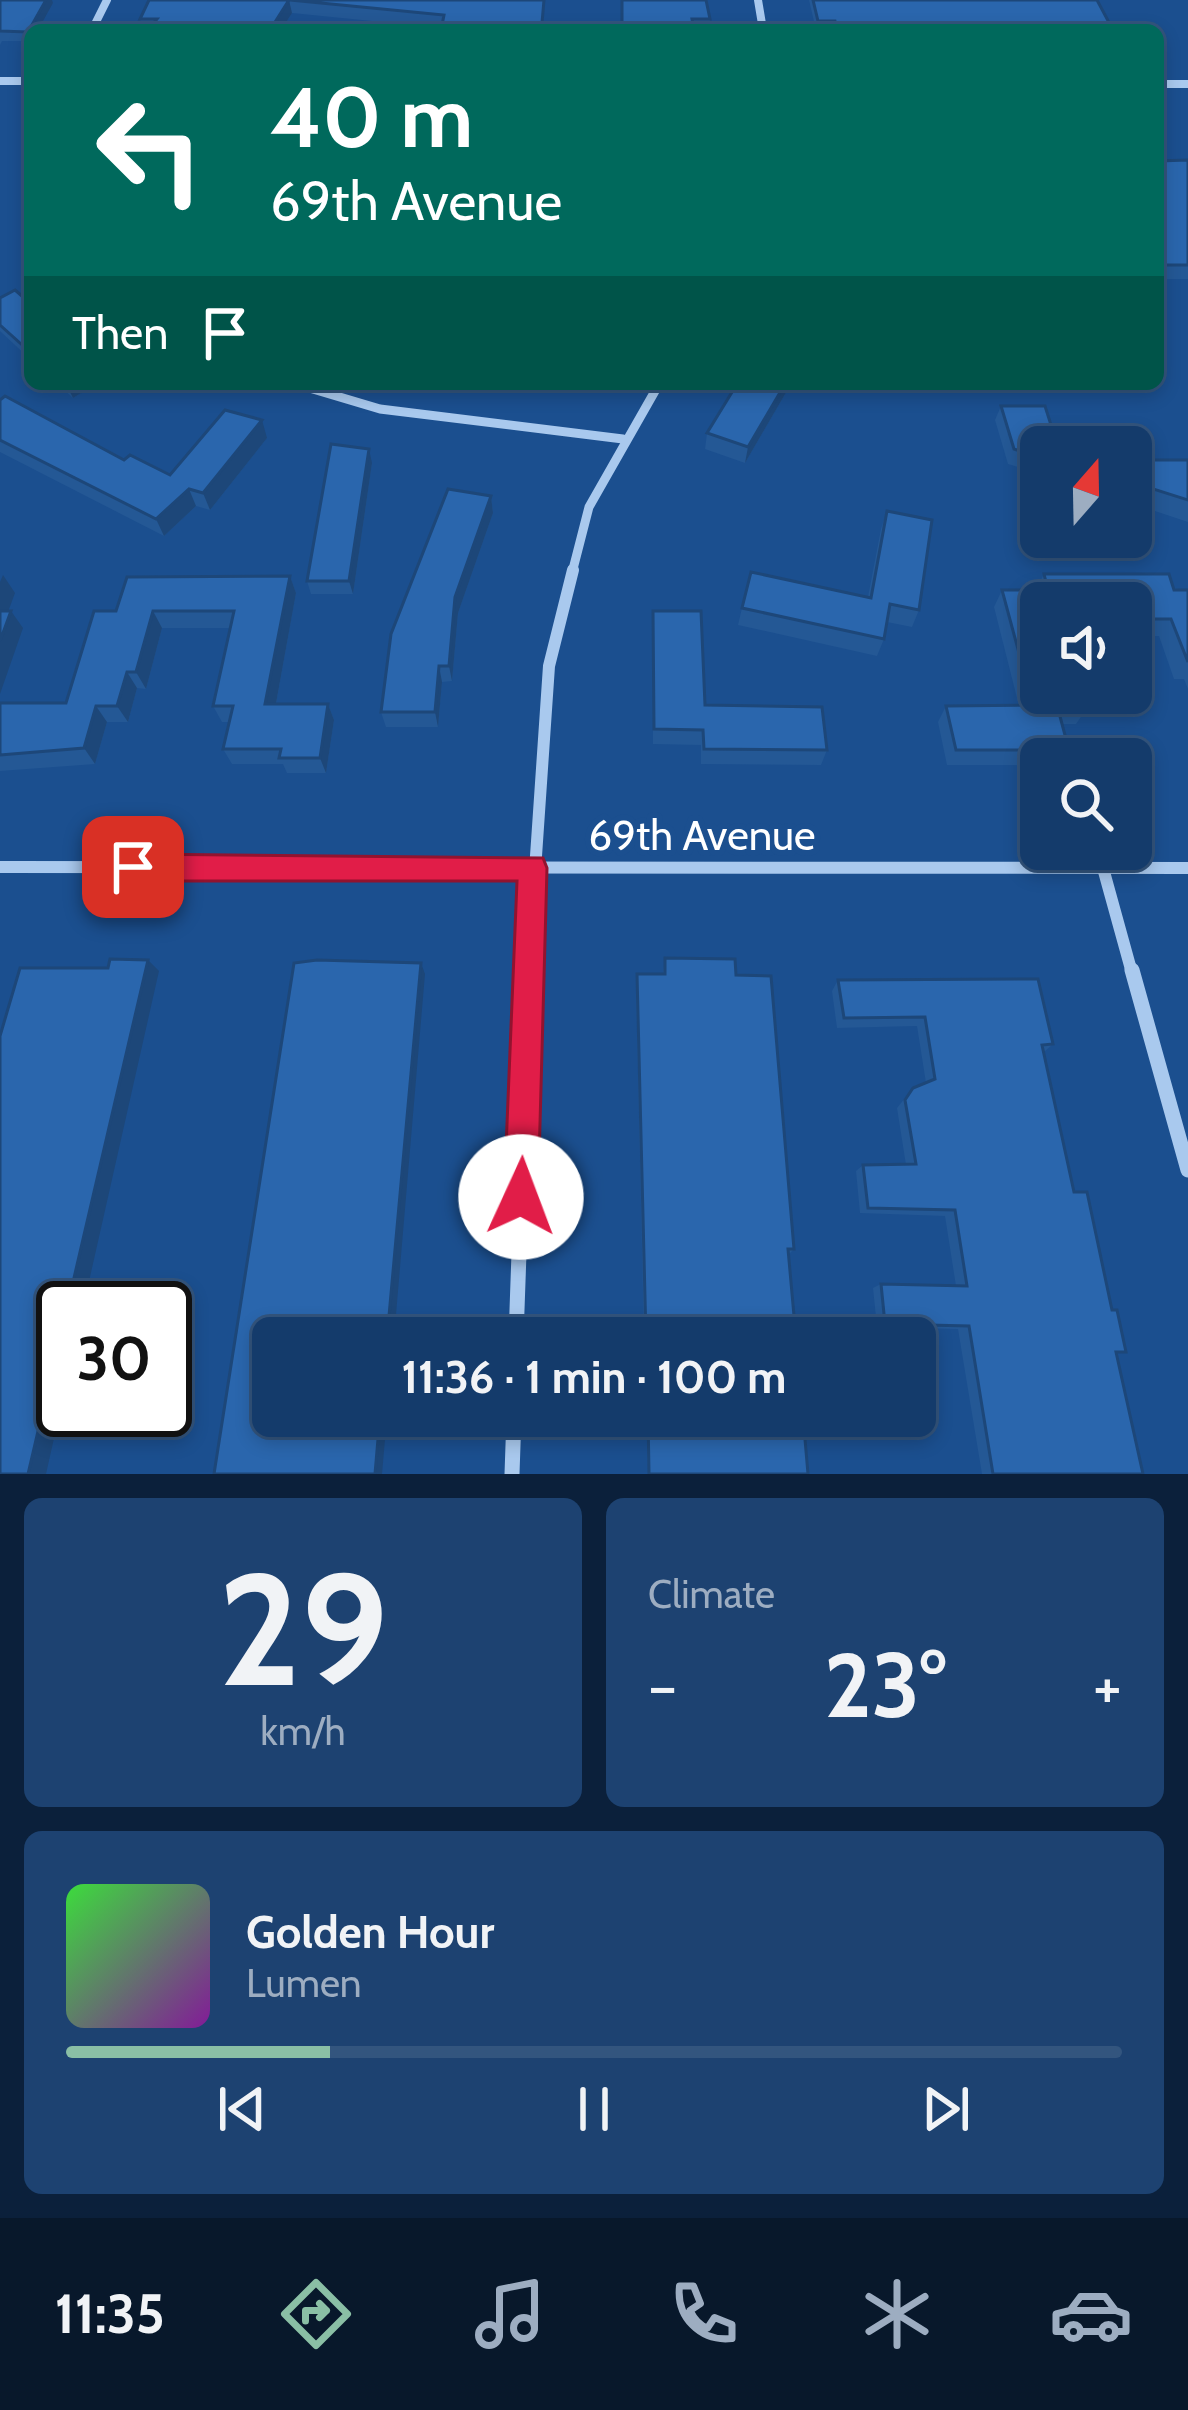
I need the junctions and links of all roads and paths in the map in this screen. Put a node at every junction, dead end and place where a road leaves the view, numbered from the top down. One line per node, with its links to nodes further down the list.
1 (316, 390): 3 (street)
2 (655, 390): 3 (street)
3 (623, 439): 5 (street)
4 (0, 867): 5 (street, 69th Avenue)
5 (532, 868): 6 (street, 69th Avenue); 11 (street)
6 (1020, 868)
7 (1152, 868): 8 (street, 69th Avenue)
8 (1188, 868)
9 (1104, 870): 10 (street)
10 (1188, 1170)
11 (517, 1317)
12 (513, 1437): 13 (street)
13 (512, 1474)

